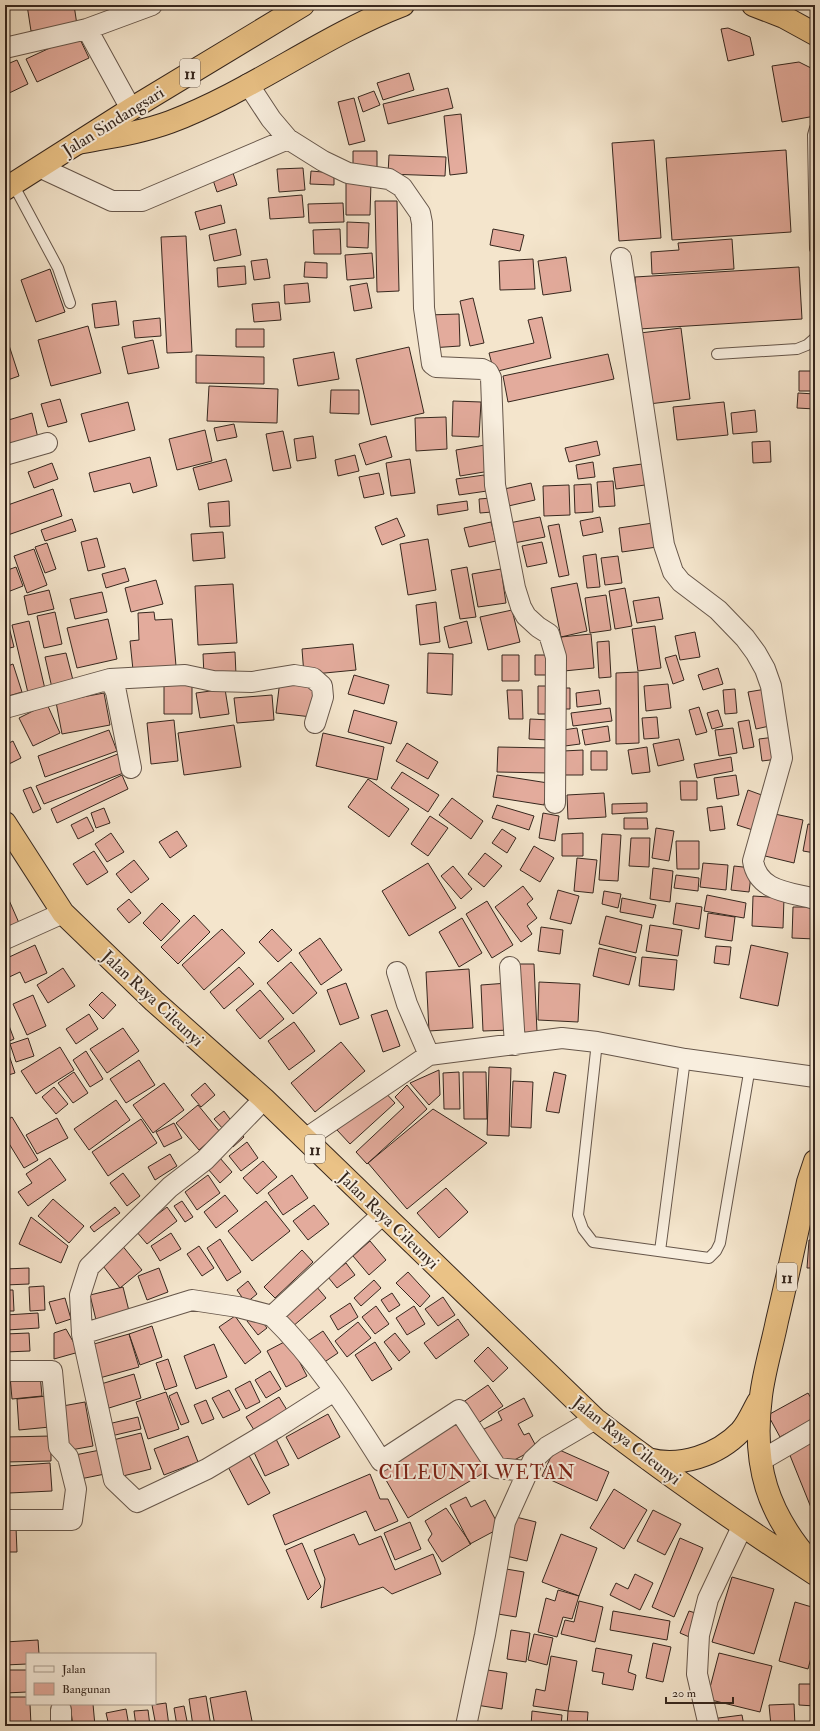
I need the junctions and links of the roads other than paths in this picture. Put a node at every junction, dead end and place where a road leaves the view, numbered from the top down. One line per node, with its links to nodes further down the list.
1 (152, 5): 5 (street)
2 (303, 5): 9 (highway, Jalan Sindangsari / 11)
3 (403, 5): 8 (highway)
4 (754, 5): 6 (highway)
5 (87, 29): 7 (street); 9 (street)
6 (815, 34)
7 (5, 48)
8 (248, 84): 11 (street); 12 (highway)
9 (131, 109): 12 (highway, Jalan Sindangsari / 11)
10 (815, 128): 15 (lane)
11 (288, 139): 13 (street); 26 (street)
12 (78, 143): 13 (highway, Jalan Sindangsari / 11)
13 (39, 167): 14 (highway, Jalan Sindangsari / 11)
14 (9, 186): 17 (lane)
15 (815, 249)
16 (621, 258): 28 (street)
17 (70, 303)
18 (815, 338): 19 (lane)
19 (717, 354)
20 (47, 443): 21 (street)
21 (5, 455)
22 (110, 679): 23 (street); 24 (street); 25 (street)
23 (5, 708)
24 (316, 723)
25 (131, 768)
26 (555, 803)
27 (5, 823): 29 (highway, Jalan Raya Cileunyi / 11)
28 (815, 899)
29 (63, 913): 30 (street); 39 (highway, Jalan Raya Cileunyi / 11)
30 (5, 939)
31 (510, 968): 34 (street)
32 (397, 972): 35 (street)
33 (597, 1042): 34 (street); 36 (street); 43 (lane)
34 (515, 1045): 35 (street)
35 (429, 1055): 40 (street)
36 (685, 1059): 37 (street); 43 (lane)
37 (750, 1067): 38 (street); 43 (lane)
38 (815, 1077)
39 (264, 1099): 40 (highway, Jalan Raya Cileunyi / 11); 45 (street)
40 (305, 1138): 42 (highway, Jalan Raya Cileunyi / 11)
41 (815, 1161): 48 (highway, 11)
42 (383, 1214): 44 (street); 49 (highway, Jalan Raya Cileunyi / 11)
43 (660, 1251)
44 (272, 1316): 45 (street); 47 (street)
45 (82, 1334): 47 (street)
46 (5, 1370): 54 (street)
47 (334, 1391): 53 (street)
48 (761, 1395): 51 (highway); 52 (highway, 11)
49 (595, 1419): 51 (highway, Jalan Raya Cileunyi / 11); 53 (street)
50 (815, 1429): 52 (street)
51 (645, 1458): 55 (highway, Jalan Raya Cileunyi / 11)
52 (760, 1461): 56 (highway, 11)
53 (526, 1471): 58 (street)
54 (5, 1520)
55 (742, 1527): 57 (highway, Jalan Raya Cileunyi / 11); 59 (street)
56 (815, 1566)
57 (815, 1574)
58 (466, 1726)
59 (709, 1726)

